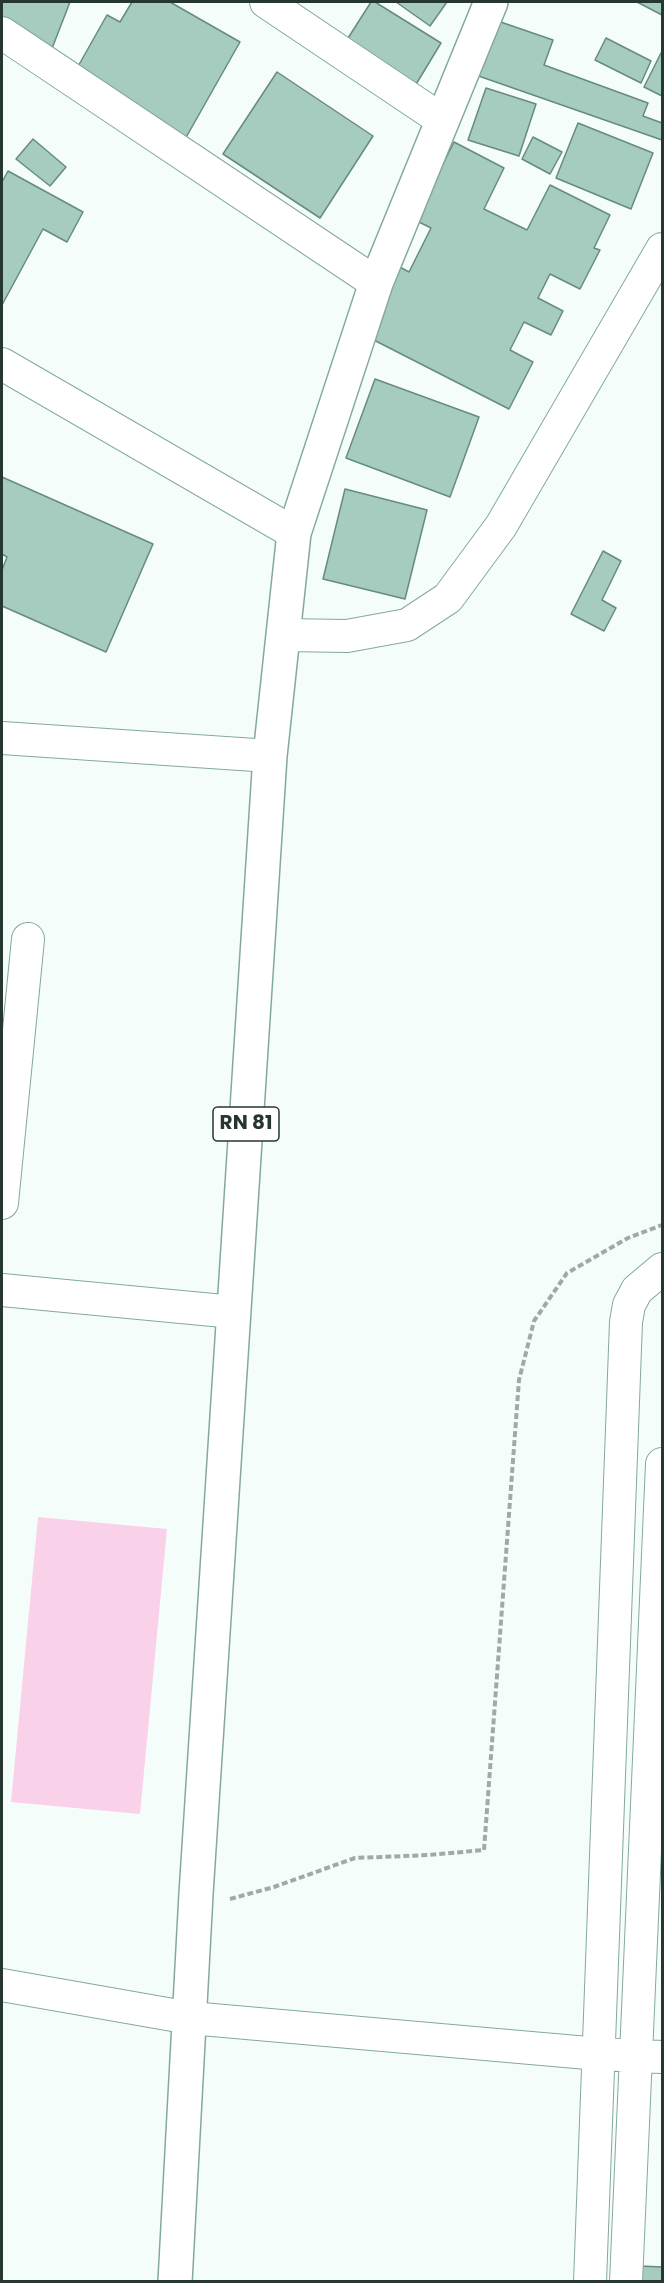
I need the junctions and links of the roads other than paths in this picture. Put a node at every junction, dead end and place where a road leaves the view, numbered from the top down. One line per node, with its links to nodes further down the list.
1 (266, 2): 4 (street)
2 (491, 2): 4 (main road, RN 81)
3 (2, 33): 6 (street)
4 (442, 120): 6 (main road, RN 81)
5 (663, 249): 9 (street)
6 (376, 283): 8 (main road, RN 81)
7 (4, 372): 8 (street)
8 (294, 533): 9 (main road, RN 81)
9 (284, 635): 11 (main road, RN 81)
10 (2, 738): 11 (street)
11 (270, 756): 16 (main road, RN 81)
12 (28, 939): 13 (street)
13 (2, 1203)
14 (663, 1269): 20 (street)
15 (2, 1290): 16 (street)
16 (234, 1312): 19 (main road, RN 81)
17 (663, 1464): 21 (street)
18 (2, 1985): 19 (street)
19 (190, 2018): 20 (street); 22 (main road, RN 81)
20 (599, 2054): 21 (street); 23 (street)
21 (649, 2056): 24 (street)
22 (175, 2282)
23 (590, 2282)
24 (626, 2282)

